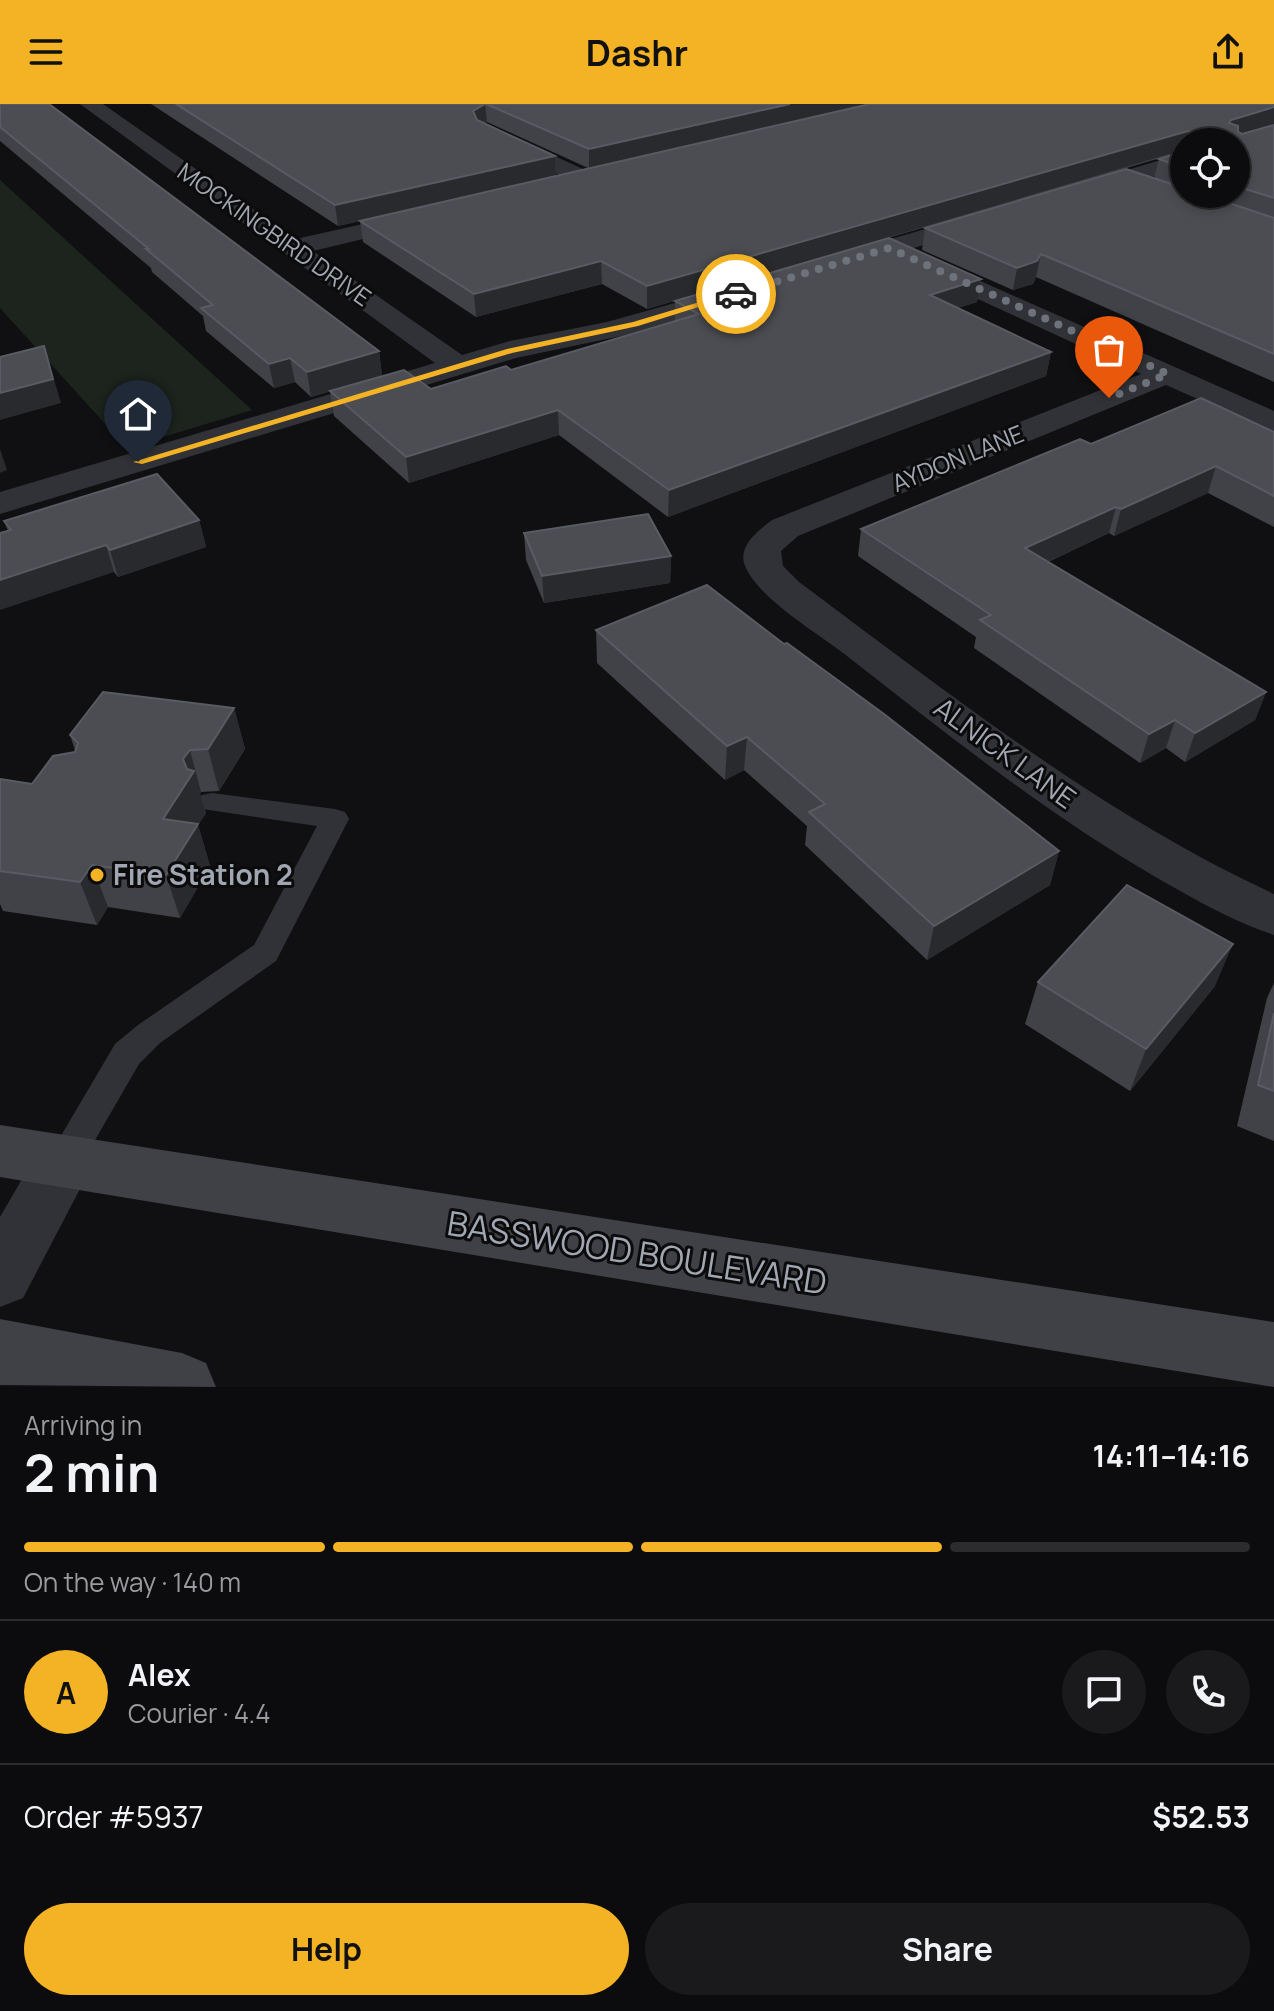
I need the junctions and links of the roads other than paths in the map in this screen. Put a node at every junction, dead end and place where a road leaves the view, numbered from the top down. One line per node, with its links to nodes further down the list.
1 (90, 104): 10 (street, MOCKINGBIRD DRIVE)
2 (488, 131): 5 (street)
3 (1170, 164): 4 (street)
4 (1122, 179): 6 (street); 7 (street)
5 (558, 187)
6 (1164, 193)
7 (1050, 200)
8 (1006, 213): 11 (street)
9 (440, 214): 10 (street)
10 (291, 248): 14 (street, MOCKINGBIRD DRIVE)
11 (889, 248): 12 (street); 15 (street)
12 (813, 270)
13 (753, 289): 14 (street)
14 (458, 366): 17 (street)
15 (1168, 374): 16 (street); 18 (street, AYDON LANE)
16 (1274, 423)
17 (0, 503)
18 (761, 557): 20 (street, ALNICK LANE)
19 (212, 802): 22 (lane)
20 (1274, 916)
21 (0, 1151): 22 (main road, BASSWOOD BOULEVARD)
22 (64, 1162): 23 (street); 25 (main road, BASSWOOD BOULEVARD)
23 (0, 1277)
24 (0, 1352): 26 (main road)
25 (1274, 1355)
26 (182, 1387)

